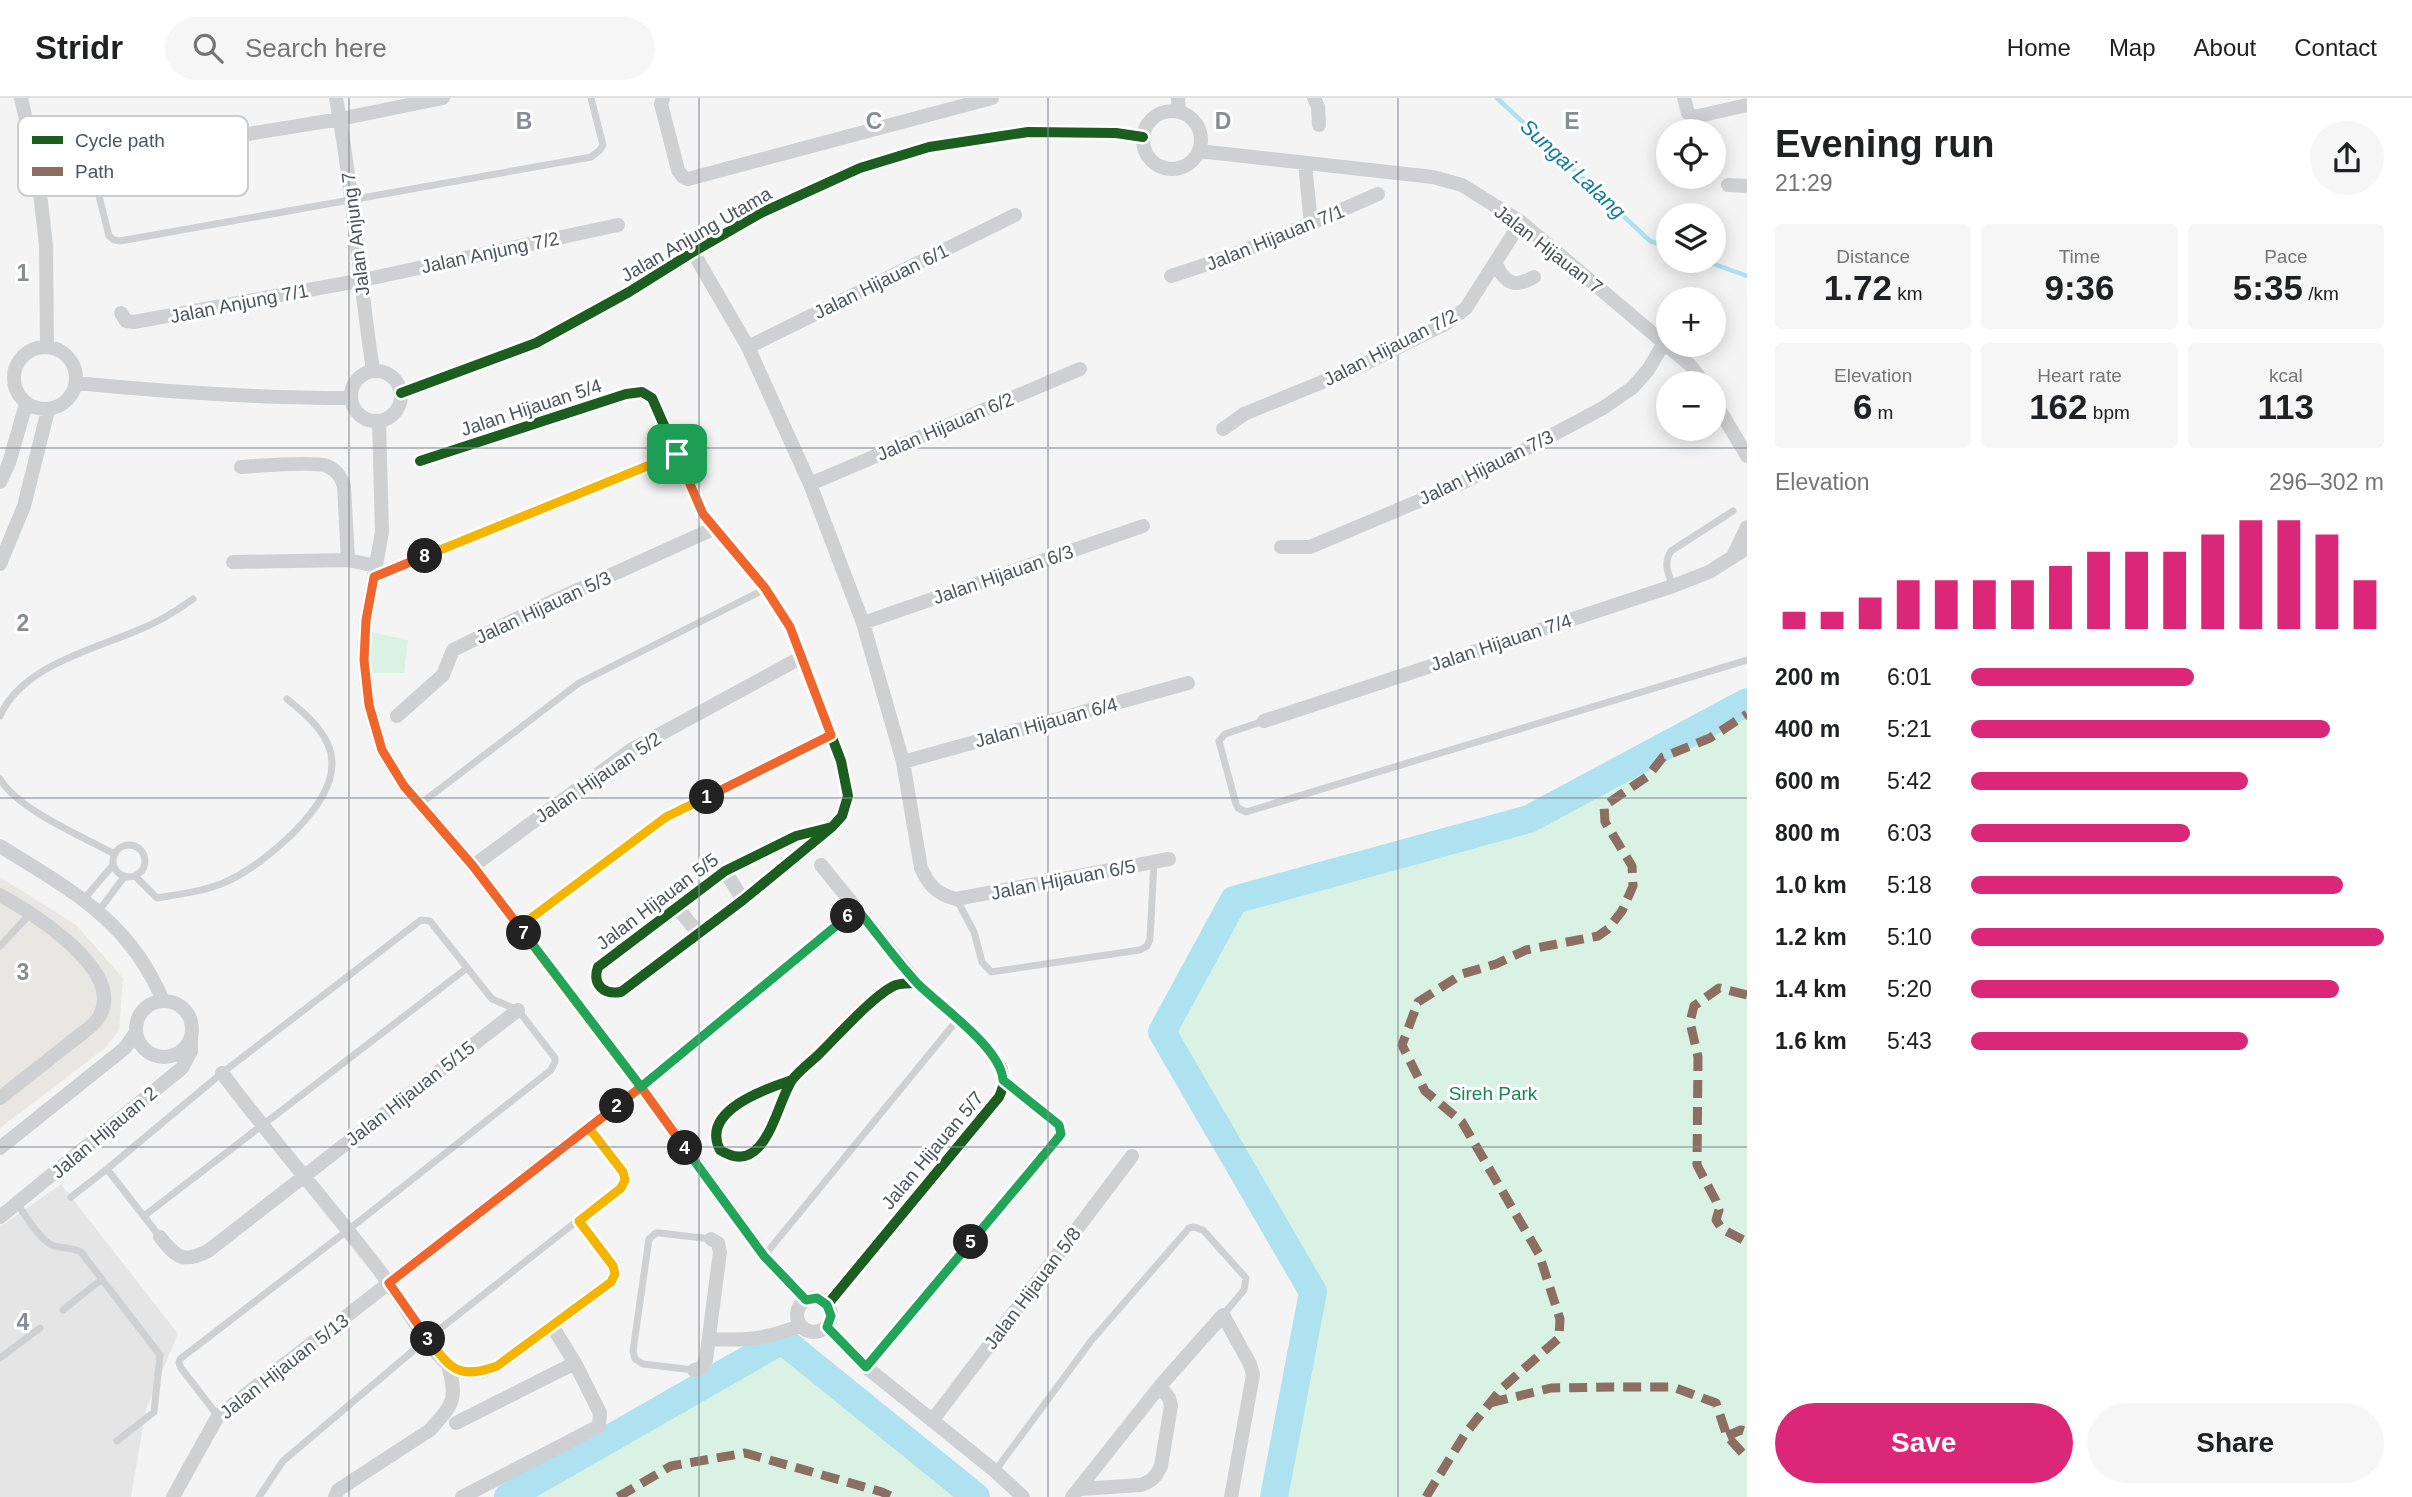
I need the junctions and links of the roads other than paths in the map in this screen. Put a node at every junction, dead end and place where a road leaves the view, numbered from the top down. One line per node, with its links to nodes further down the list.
1 (21, 98): 11 (street)
2 (336, 98): 12 (street, Jalan Anjung 7)
3 (443, 98): 12 (street)
4 (592, 98): 23 (lane)
5 (663, 98): 6 (street)
6 (992, 98)
7 (1314, 98): 13 (street)
8 (1684, 98): 10 (street)
9 (1178, 105): 15 (street); 16 (street)
10 (1747, 105)
11 (25, 116)
12 (340, 119): 14 (street); 23 (street, Jalan Anjung 7)
13 (1319, 125)
14 (248, 134)
15 (1143, 137): 16 (street); 28 (street, Jalan Anjung Utama)
16 (1199, 151): 17 (street, Jalan Hijauan 7)
17 (1305, 164): 25 (street, Jalan Hijauan 7); 26 (street)
18 (1728, 185): 19 (street)
19 (1747, 186)
20 (1378, 194): 26 (street, Jalan Hijauan 7/1)
21 (40, 196): 35 (street)
22 (99, 196): 23 (lane)
23 (351, 200): 32 (street, Jalan Anjung 7)
24 (1015, 215): 36 (street, Jalan Hijauan 6/1)
25 (1521, 222): 29 (street, Jalan Hijauan 7/2); 34 (street, Jalan Hijauan 7)
26 (1311, 224): 30 (street, Jalan Hijauan 7/1)
27 (618, 225): 32 (street, Jalan Anjung 7/2)
28 (693, 252): 36 (street); 43 (street, Jalan Anjung Utama)
29 (1496, 264): 31 (street); 50 (street, Jalan Hijauan 7/2)
30 (1171, 276)
31 (1534, 277)
32 (362, 280): 33 (street, Jalan Anjung 7/1); 40 (street, Jalan Anjung 7)
33 (121, 313)
34 (1656, 336)
35 (47, 347): 42 (street); 46 (street)
36 (748, 347): 56 (street)
37 (1656, 356): 61 (street, Jalan Hijauan 7/3)
38 (1681, 357): 41 (street, Jalan Hijauan 7)
39 (1080, 369): 56 (street, Jalan Hijauan 6/2)
40 (373, 370): 43 (street); 44 (street)
41 (1695, 371)
42 (76, 383): 44 (street); 47 (street)
43 (401, 393): 48 (street)
44 (351, 398): 48 (street)
45 (652, 398): 51 (street, Jalan Hijauan 5/5); 53 (street, Jalan Hijauan 5/4)
46 (26, 404): 47 (street); 55 (street)
47 (48, 410): 65 (street)
48 (379, 421): 66 (street)
49 (1726, 421): 52 (street)
50 (1223, 429)
51 (677, 454): 60 (street, Jalan Hijauan 5/5); 66 (lane)
52 (1747, 456)
53 (420, 461)
54 (241, 467): 63 (street)
55 (0, 482)
56 (810, 484): 70 (street)
57 (1733, 512): 67 (lane)
58 (1143, 526): 70 (street, Jalan Hijauan 6/3)
59 (1747, 527): 62 (street)
60 (715, 528): 68 (street, Jalan Hijauan 5/5); 76 (street, Jalan Hijauan 5/3)
61 (1281, 547)
62 (1742, 550): 67 (street, Jalan Hijauan 7/4)
63 (348, 560): 64 (street); 66 (street)
64 (233, 562)
65 (0, 564)
66 (375, 571): 81 (street)
67 (1673, 586): 77 (street, Jalan Hijauan 7/4)
68 (765, 588): 71 (street, Jalan Hijauan 5/5); 81 (lane)
69 (193, 599): 75 (lane)
70 (863, 623): 79 (street)
71 (802, 657): 78 (street, Jalan Hijauan 5/5); 89 (street, Jalan Hijauan 5/2)
72 (1747, 660): 77 (lane)
73 (1188, 683): 79 (street, Jalan Hijauan 6/4)
74 (287, 699): 91 (lane)
75 (0, 716)
76 (397, 716)
77 (1264, 721)
78 (831, 735): 82 (street, Jalan Hijauan 5/5); 101 (lane)
79 (903, 762): 95 (street)
80 (0, 779): 84 (lane)
81 (420, 805): 89 (street)
82 (832, 827): 90 (street, Jalan Hijauan 5/5); 96 (street, Jalan Hijauan 5/5)
83 (0, 846): 94 (street)
84 (114, 853): 87 (lane); 91 (lane)
85 (1169, 859): 86 (street, Jalan Hijauan 6/5)
86 (1154, 862): 95 (street, Jalan Hijauan 6/5); 95 (lane)
87 (113, 865): 92 (lane); 94 (lane)
88 (821, 865): 98 (street, Jalan Hijauan 5/7)
89 (473, 866): 101 (street)
90 (725, 871): 96 (street); 97 (street, Jalan Hijauan 5/5)
91 (135, 876): 92 (lane)
92 (124, 877): 100 (lane)
93 (0, 895): 99 (street)
94 (84, 899): 100 (street)
95 (956, 899)
96 (743, 900): 102 (street, Jalan Hijauan 5/5)
97 (676, 906): 102 (street); 102 (street, Jalan Hijauan 5/5)
98 (856, 908): 105 (street, Jalan Hijauan 5/7); 114 (lane)
99 (32, 912): 103 (lane); 115 (street)
100 (98, 912): 106 (street)
101 (519, 927): 114 (street)
102 (698, 933)
103 (0, 946)
104 (467, 968): 107 (lane); 111 (lane); 116 (lane)
105 (918, 983): 108 (street, Jalan Hijauan 5/7); 112 (street)
106 (163, 1001): 109 (street); 110 (street)
107 (518, 1010): 121 (street, Jalan Hijauan 5/15); 127 (lane)
108 (958, 1019): 113 (street, Jalan Hijauan 5/7); 130 (lane)
109 (136, 1032): 110 (street); 118 (street)
110 (191, 1037): 123 (street, Jalan Hijauan 2)
111 (222, 1073): 116 (street); 120 (lane)
112 (792, 1080): 112 (street)
113 (1003, 1080): 135 (street, Jalan Hijauan 5/7); 147 (lane)
114 (641, 1087): 117 (street, Jalan Hijauan 5/13); 130 (street)
115 (0, 1098)
116 (261, 1126): 121 (street); 124 (lane)
117 (589, 1128): 126 (lane); 133 (street, Jalan Hijauan 5/13)
118 (0, 1147)
119 (1132, 1156): 151 (street, Jalan Hijauan 5/8)
120 (107, 1169): 122 (lane); 124 (lane)
121 (303, 1176): 127 (street); 128 (street, Jalan Hijauan 5/15)
122 (71, 1197)
123 (16, 1204): 125 (street, Jalan Hijauan 2); 132 (lane)
124 (144, 1216): 128 (lane)
125 (0, 1217)
126 (579, 1221): 131 (lane); 142 (lane)
127 (348, 1230): 133 (street); 150 (lane)
128 (160, 1237)
129 (710, 1239): 143 (street); 148 (lane)
130 (764, 1256): 134 (street)
131 (613, 1265): 138 (street)
132 (102, 1279): 136 (lane); 153 (lane)
133 (389, 1283): 142 (street); 150 (street, Jalan Hijauan 5/13)
134 (806, 1300): 135 (street); 139 (street)
135 (827, 1305): 140 (street)
136 (63, 1310)
137 (1223, 1315): 149 (street); 154 (lane); 161 (street)
138 (552, 1326): 145 (street); 146 (street)
139 (800, 1326): 140 (street); 143 (street)
140 (827, 1327): 147 (street)
141 (40, 1328): 144 (lane)
142 (427, 1339): 146 (street); 158 (lane)
143 (709, 1339): 148 (street)
144 (0, 1358)
145 (575, 1363): 152 (street); 159 (street)
146 (448, 1365): 155 (street)
147 (866, 1367): 151 (street)
148 (694, 1370)
149 (1160, 1386): 156 (street); 156 (street)
150 (218, 1416): 157 (street, Jalan Hijauan 5/13)
151 (932, 1421): 154 (street)
152 (456, 1423)
153 (117, 1441)
154 (995, 1471): 160 (street)
155 (337, 1493)
156 (1076, 1493)
157 (173, 1497)
158 (259, 1497)
159 (462, 1497)
160 (1023, 1497)
161 (1231, 1497)

